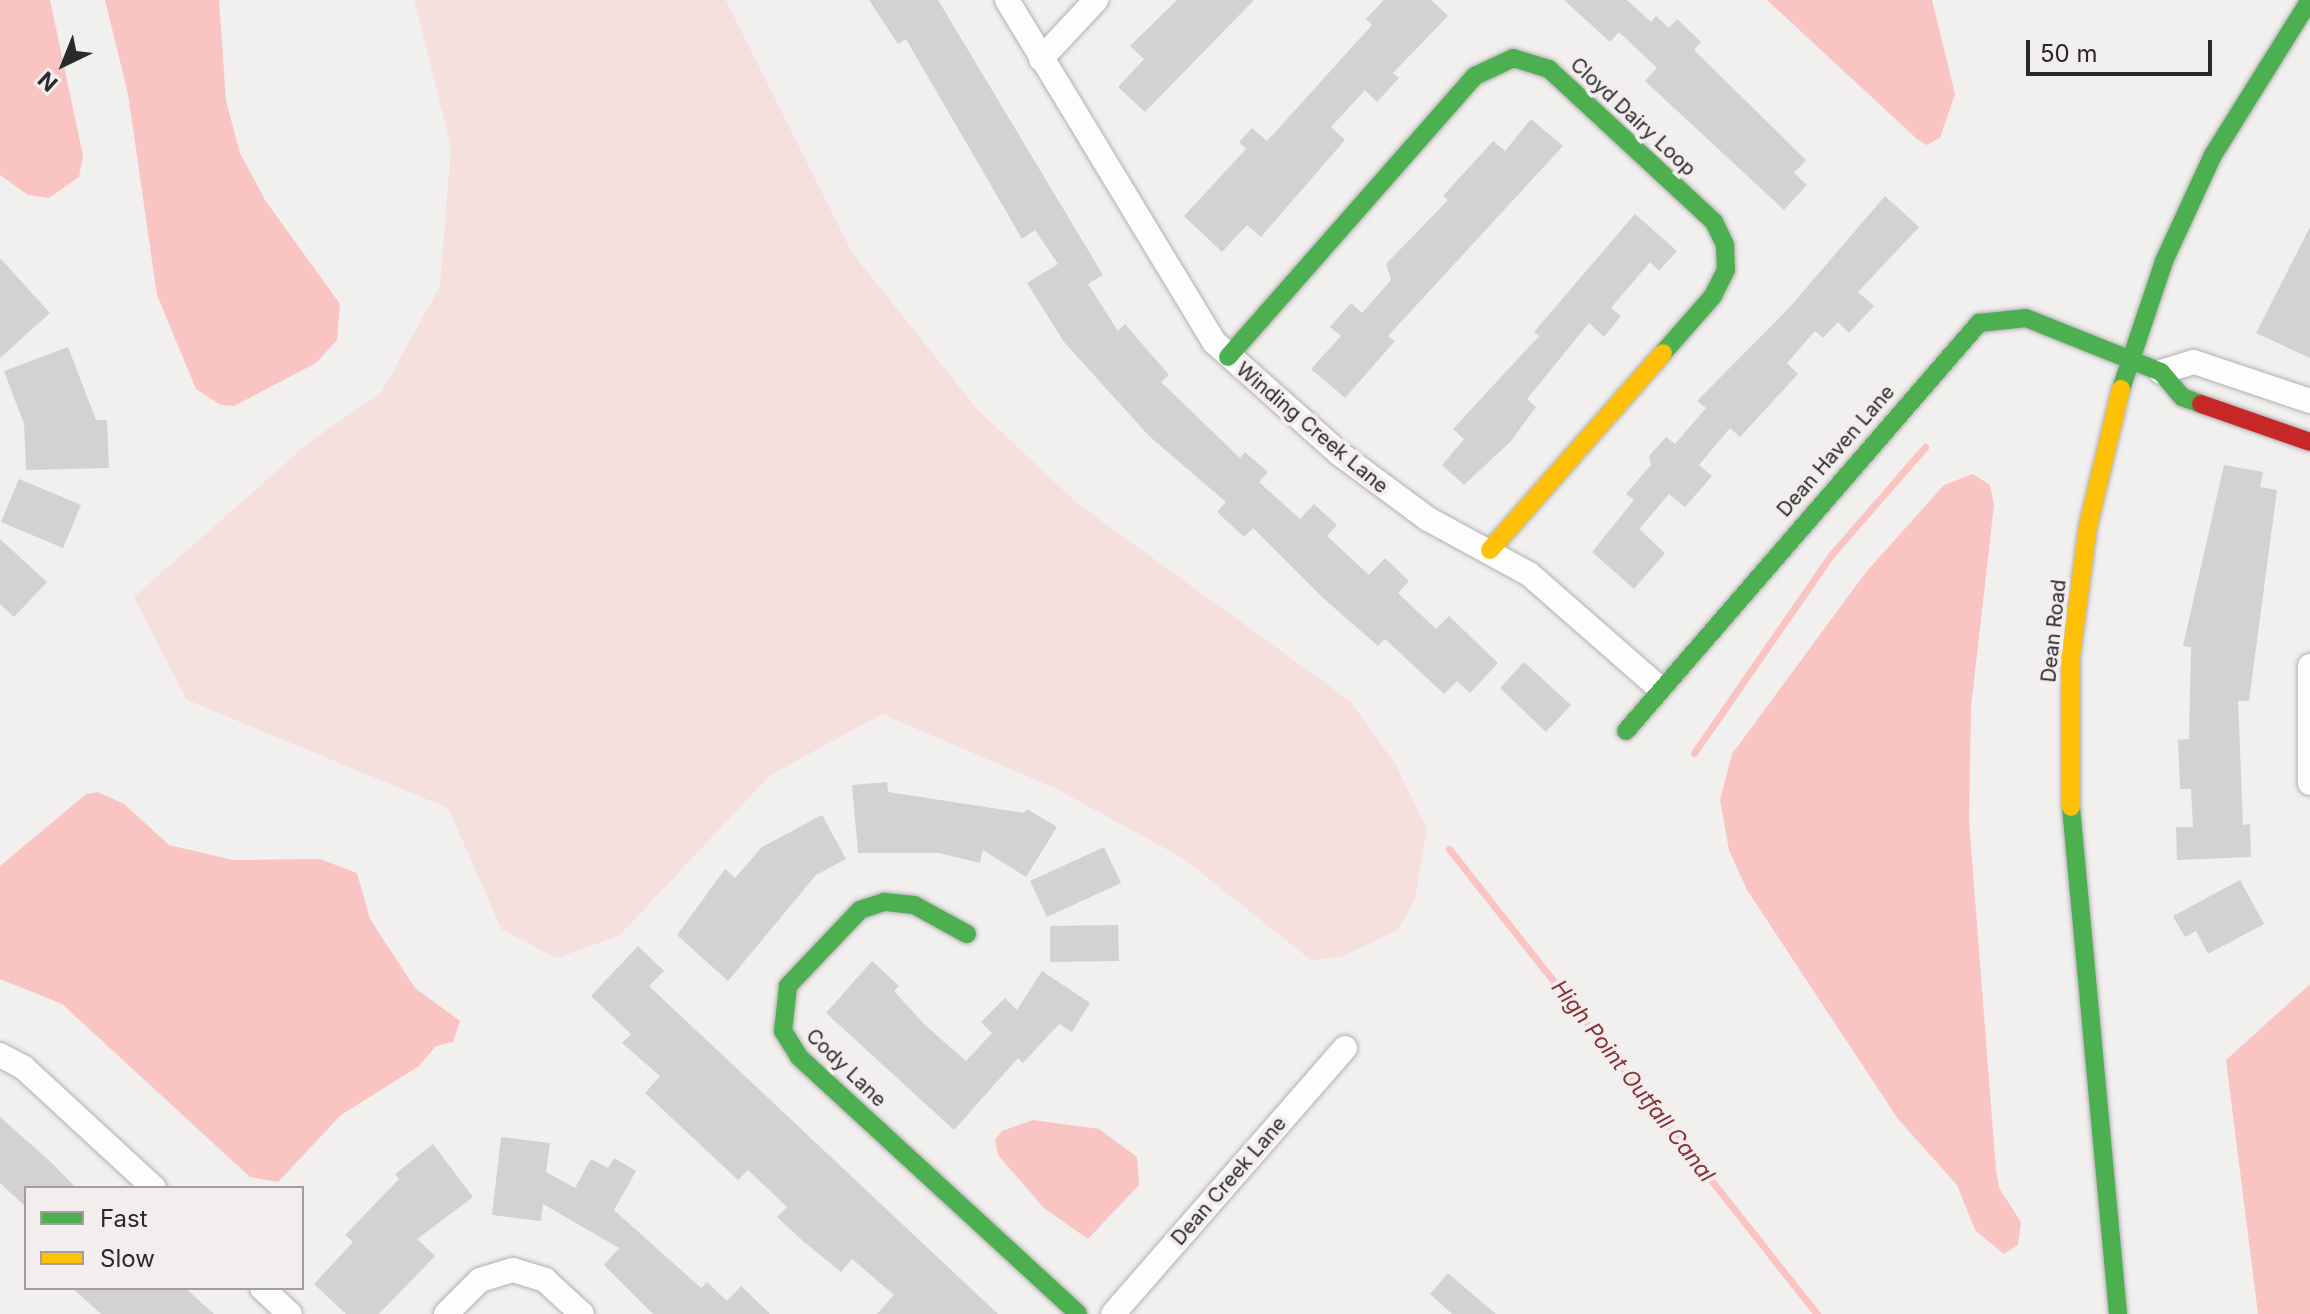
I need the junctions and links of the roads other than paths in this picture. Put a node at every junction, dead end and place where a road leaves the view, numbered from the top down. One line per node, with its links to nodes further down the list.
1 (1007, 0): 4 (street, Winding Creek Lane)
2 (1096, 0): 4 (street)
3 (2310, 0): 6 (street, Dean Road)
4 (1041, 59): 5 (street, Winding Creek Lane)
5 (1228, 357): 10 (street, Winding Creek Lane); 10 (street, Cloyd Dairy Loop)
6 (2128, 359): 7 (street, Dean Haven Lane); 12 (street, Dean Haven Lane); 25 (street, Dean Road)
7 (2161, 372): 8 (street); 9 (street)
8 (2310, 401)
9 (2310, 442)
10 (1490, 550): 12 (street, Winding Creek Lane)
11 (2310, 666): 14 (street)
12 (1658, 687): 13 (street, Dean Haven Lane)
13 (1626, 731)
14 (2310, 783)
15 (967, 934): 23 (street, Cody Lane)
16 (1345, 1048): 24 (street, Dean Creek Lane)
17 (0, 1055): 18 (street)
18 (152, 1186)
19 (264, 1290): 20 (street)
20 (290, 1314)
21 (446, 1314): 22 (street)
22 (582, 1314)
23 (1078, 1314)
24 (1113, 1314)
25 (2118, 1314)

